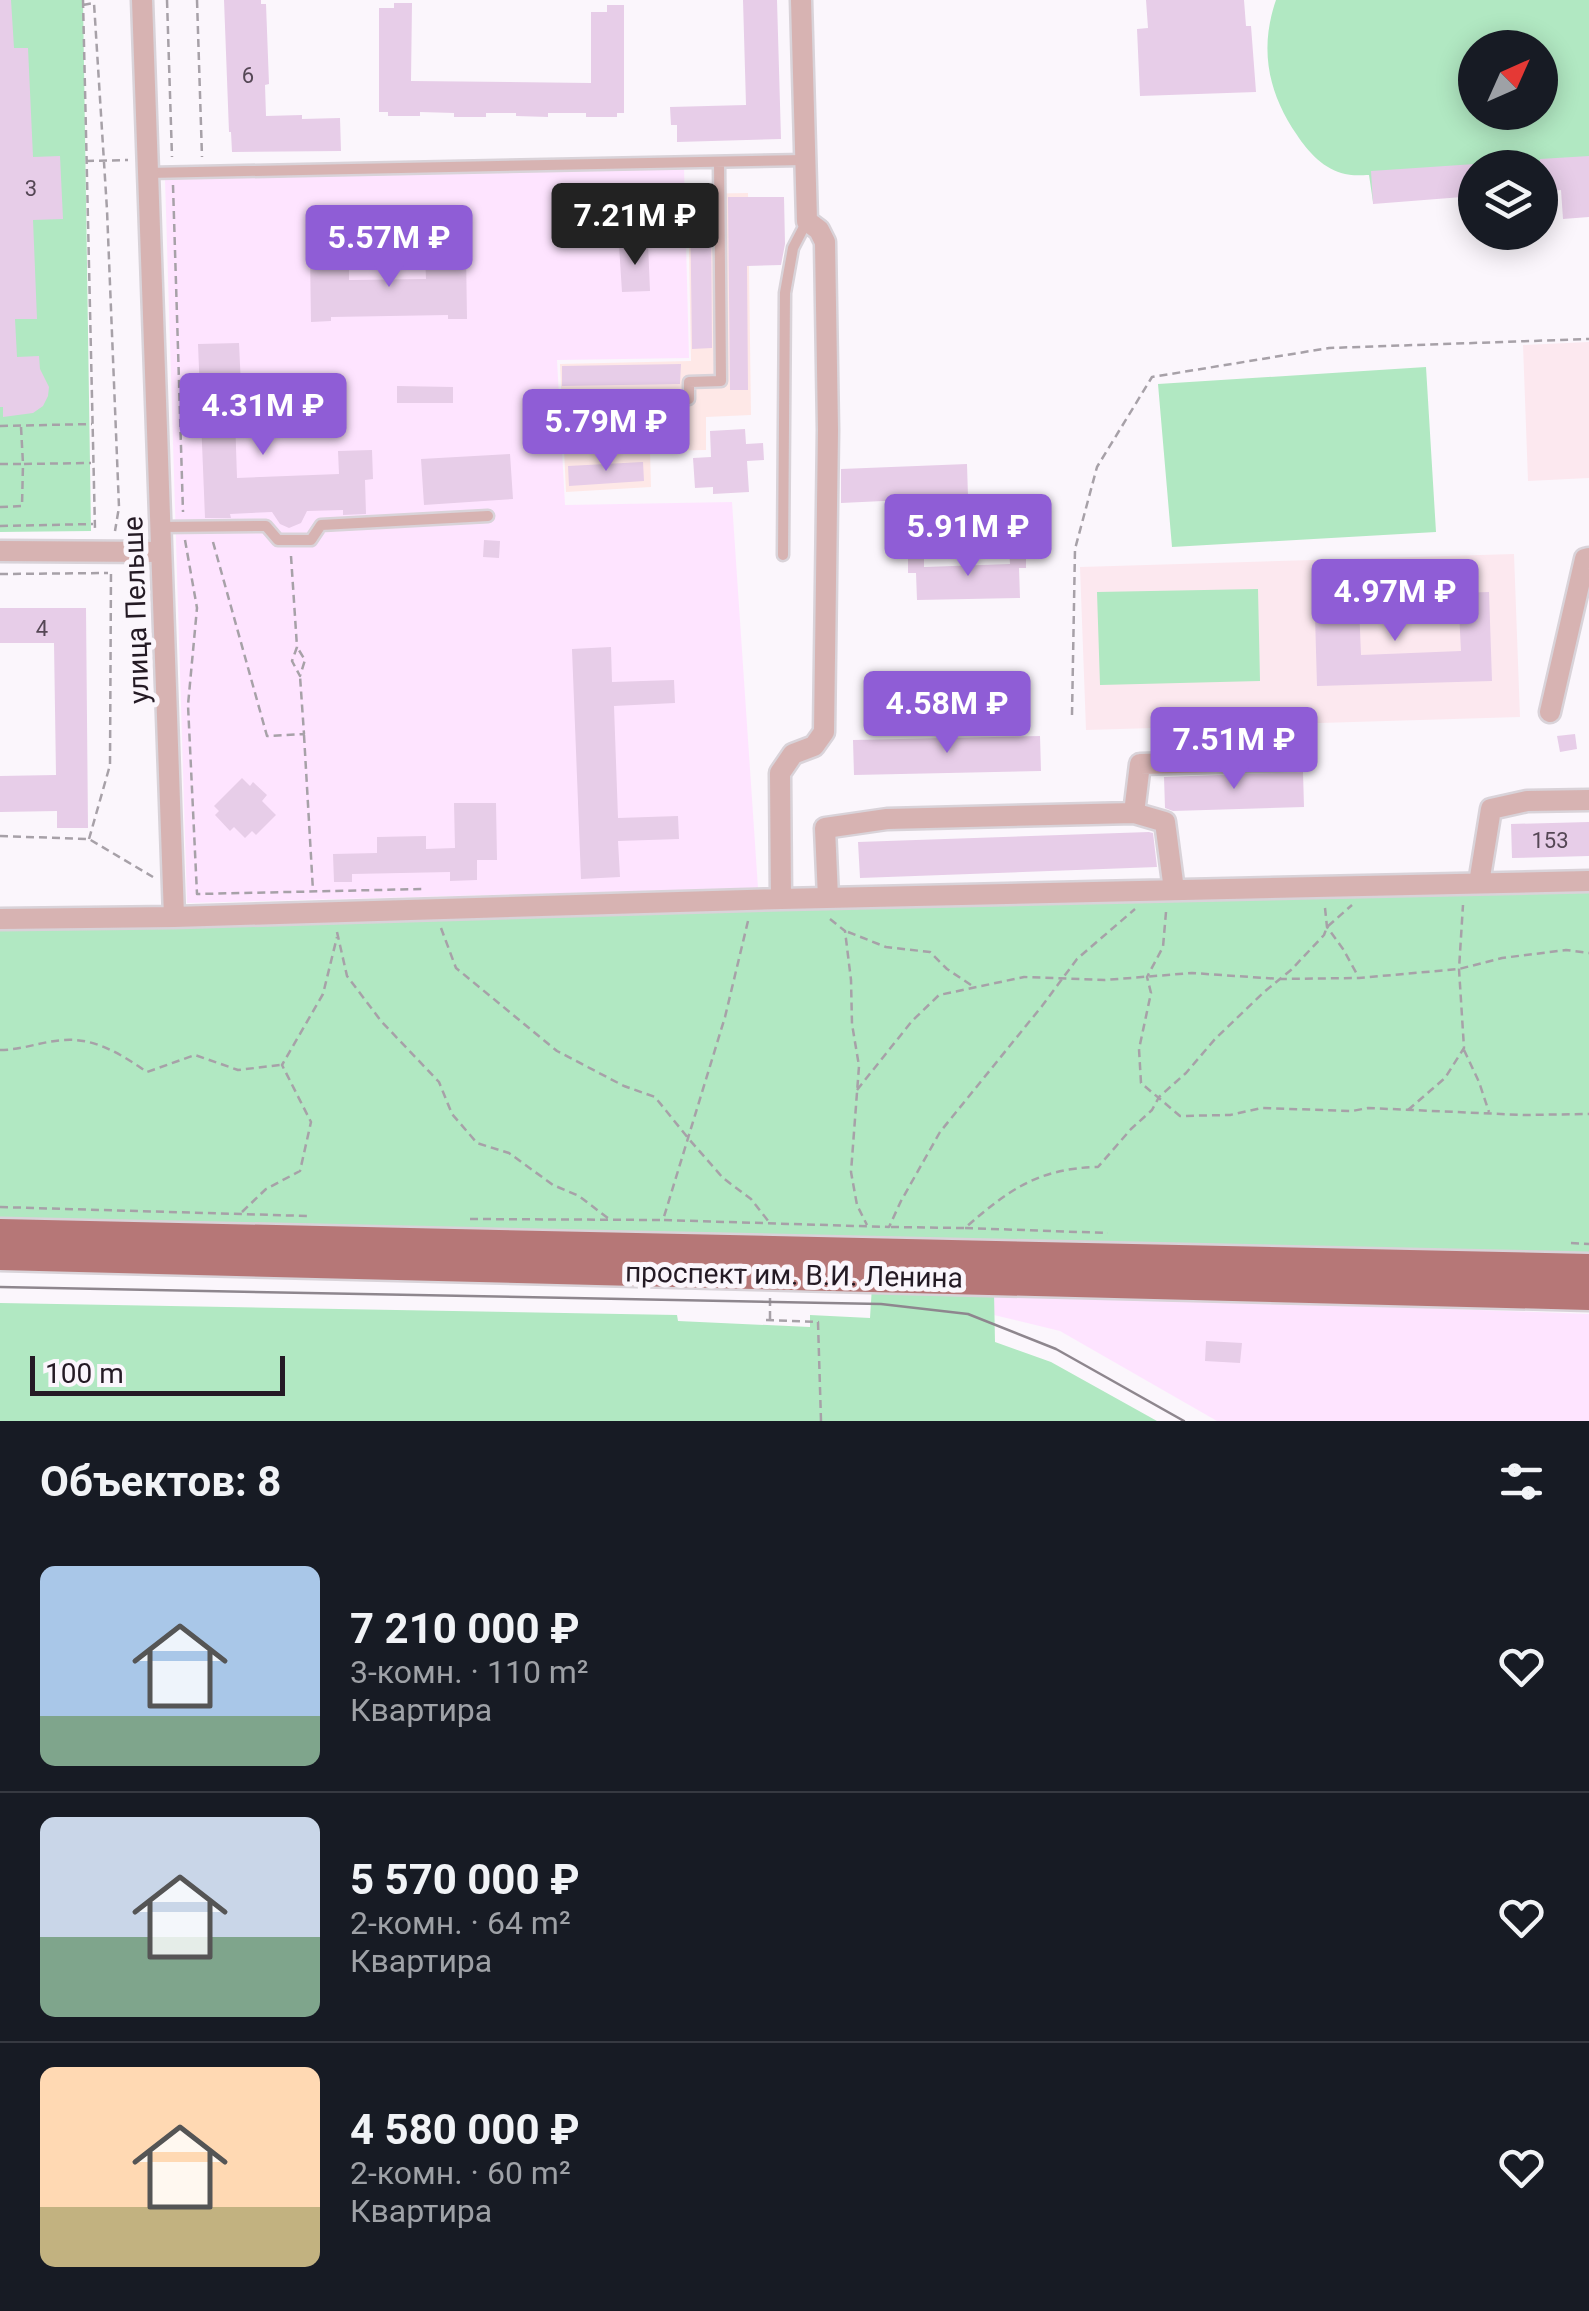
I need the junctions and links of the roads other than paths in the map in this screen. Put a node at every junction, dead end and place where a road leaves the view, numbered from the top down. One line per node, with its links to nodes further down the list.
1 (142, 0): 5 (street, улица Пельше)
2 (801, 0): 3 (street)
3 (806, 160): 4 (lane); 6 (street)
4 (718, 162): 5 (lane); 7 (lane)
5 (148, 173): 9 (street, улица Пельше)
6 (807, 222): 12 (lane); 22 (street)
7 (569, 400)
8 (488, 516): 9 (lane)
9 (160, 527): 11 (street, улица Пельше)
10 (0, 551): 11 (street)
11 (161, 552): 23 (street, улица Пельше)
12 (783, 555)
13 (1589, 558): 14 (street)
14 (1550, 712)
15 (1296, 760): 17 (street)
16 (1589, 800): 19 (street)
17 (1134, 813): 20 (street); 21 (street)
18 (1589, 881): 19 (street)
19 (1471, 883): 20 (street)
20 (1166, 890): 21 (street)
21 (828, 898): 22 (street)
22 (781, 899): 23 (street)
23 (174, 917): 24 (street)
24 (0, 919)
25 (0, 1234): 27 (main road, проспект им. В.И. Ленина)
26 (0, 1255): 28 (main road, проспект им. В.И. Ленина)
27 (1589, 1269)
28 (1589, 1295)

